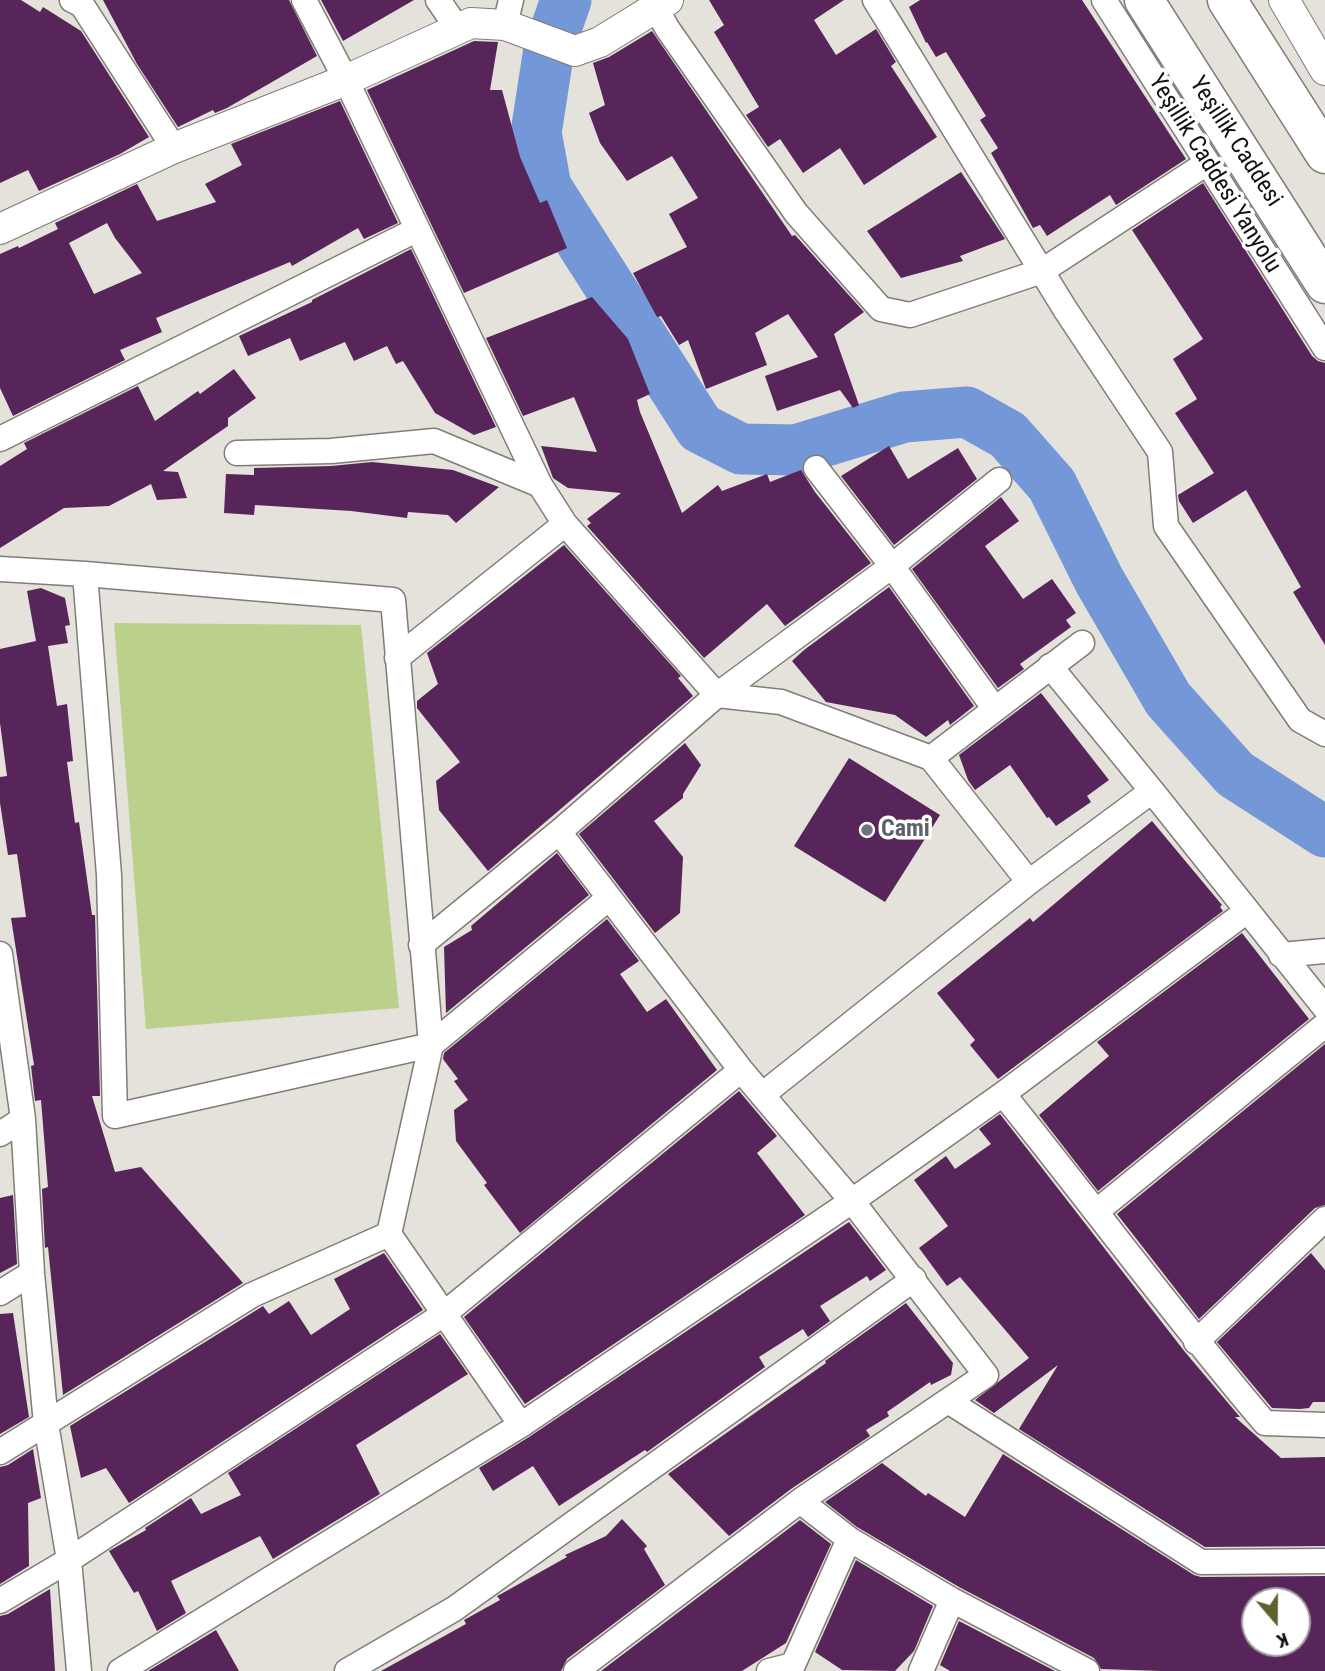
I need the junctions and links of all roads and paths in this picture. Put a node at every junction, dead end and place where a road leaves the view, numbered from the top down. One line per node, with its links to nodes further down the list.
1 (72, 0): 14 (street)
2 (304, 0): 13 (street)
3 (438, 0): 11 (street)
4 (875, 0): 19 (street)
5 (1104, 0): 16 (street, Yeşillik Caddesi Yanyolu)
6 (1144, 0): 20 (highway, Yeşillik Caddesi)
7 (1227, 0): 15 (highway)
8 (662, 4): 10 (street); 19 (street)
9 (1294, 4): 12 (street)
10 (511, 18): 11 (street)
11 (457, 29): 13 (street)
12 (1325, 70)
13 (346, 80): 14 (street); 18 (street)
14 (174, 148): 17 (street)
15 (1325, 153)
16 (1207, 163): 19 (street); 21 (street, Yeşillik Caddesi Yanyolu)
17 (0, 229)
18 (416, 230): 22 (street); 26 (street)
19 (1042, 271): 36 (street)
20 (1325, 284)
21 (1325, 348)
22 (0, 439)
23 (237, 453): 26 (street)
24 (816, 468): 28 (street)
25 (999, 480): 28 (street)
26 (540, 485): 27 (street)
27 (565, 524): 32 (street); 34 (street)
28 (892, 566): 34 (street); 35 (street)
29 (0, 569): 30 (street)
30 (85, 575): 32 (street); 49 (street)
31 (1082, 643): 33 (street)
32 (397, 658): 43 (street)
33 (1050, 666): 35 (street); 38 (street)
34 (717, 695): 37 (street); 39 (street)
35 (994, 708): 37 (street)
36 (1325, 734)
37 (931, 758): 40 (street)
38 (1152, 791): 40 (street); 42 (street)
39 (559, 832): 41 (street); 43 (street)
40 (1029, 882): 52 (street)
41 (609, 898): 49 (street); 50 (street)
42 (1247, 911): 46 (street); 51 (street)
43 (421, 945): 49 (street)
44 (1325, 951): 46 (street)
45 (0, 954): 53 (street)
46 (1281, 955): 47 (street)
47 (1325, 1009)
48 (1325, 1024): 56 (street)
49 (431, 1045): 58 (street)
50 (741, 1070): 52 (street); 62 (street)
51 (1003, 1094): 55 (street); 56 (street)
52 (762, 1095): 55 (street)
53 (23, 1119): 54 (street); 59 (street)
54 (0, 1134)
55 (852, 1201): 60 (street); 66 (street)
56 (1097, 1211): 63 (street)
57 (1325, 1219): 63 (street)
58 (389, 1234): 62 (street); 65 (street)
59 (32, 1273): 61 (street); 65 (street)
60 (914, 1279): 64 (street); 78 (street)
61 (0, 1293)
62 (444, 1314): 66 (street); 71 (street)
63 (1196, 1342): 67 (street)
64 (948, 1401): 69 (street); 72 (street)
65 (46, 1424): 68 (street); 71 (street)
66 (521, 1425): 77 (street)
67 (1325, 1425)
68 (0, 1452)
69 (800, 1501): 70 (street); 79 (street)
70 (849, 1539): 73 (street); 80 (street)
71 (69, 1560): 74 (street); 76 (street)
72 (1325, 1561)
73 (952, 1600): 75 (street); 81 (street)
74 (0, 1601)
75 (926, 1669)
76 (79, 1671)
77 (120, 1671)
78 (347, 1671)
79 (576, 1671)
80 (769, 1671)
81 (1087, 1671)

